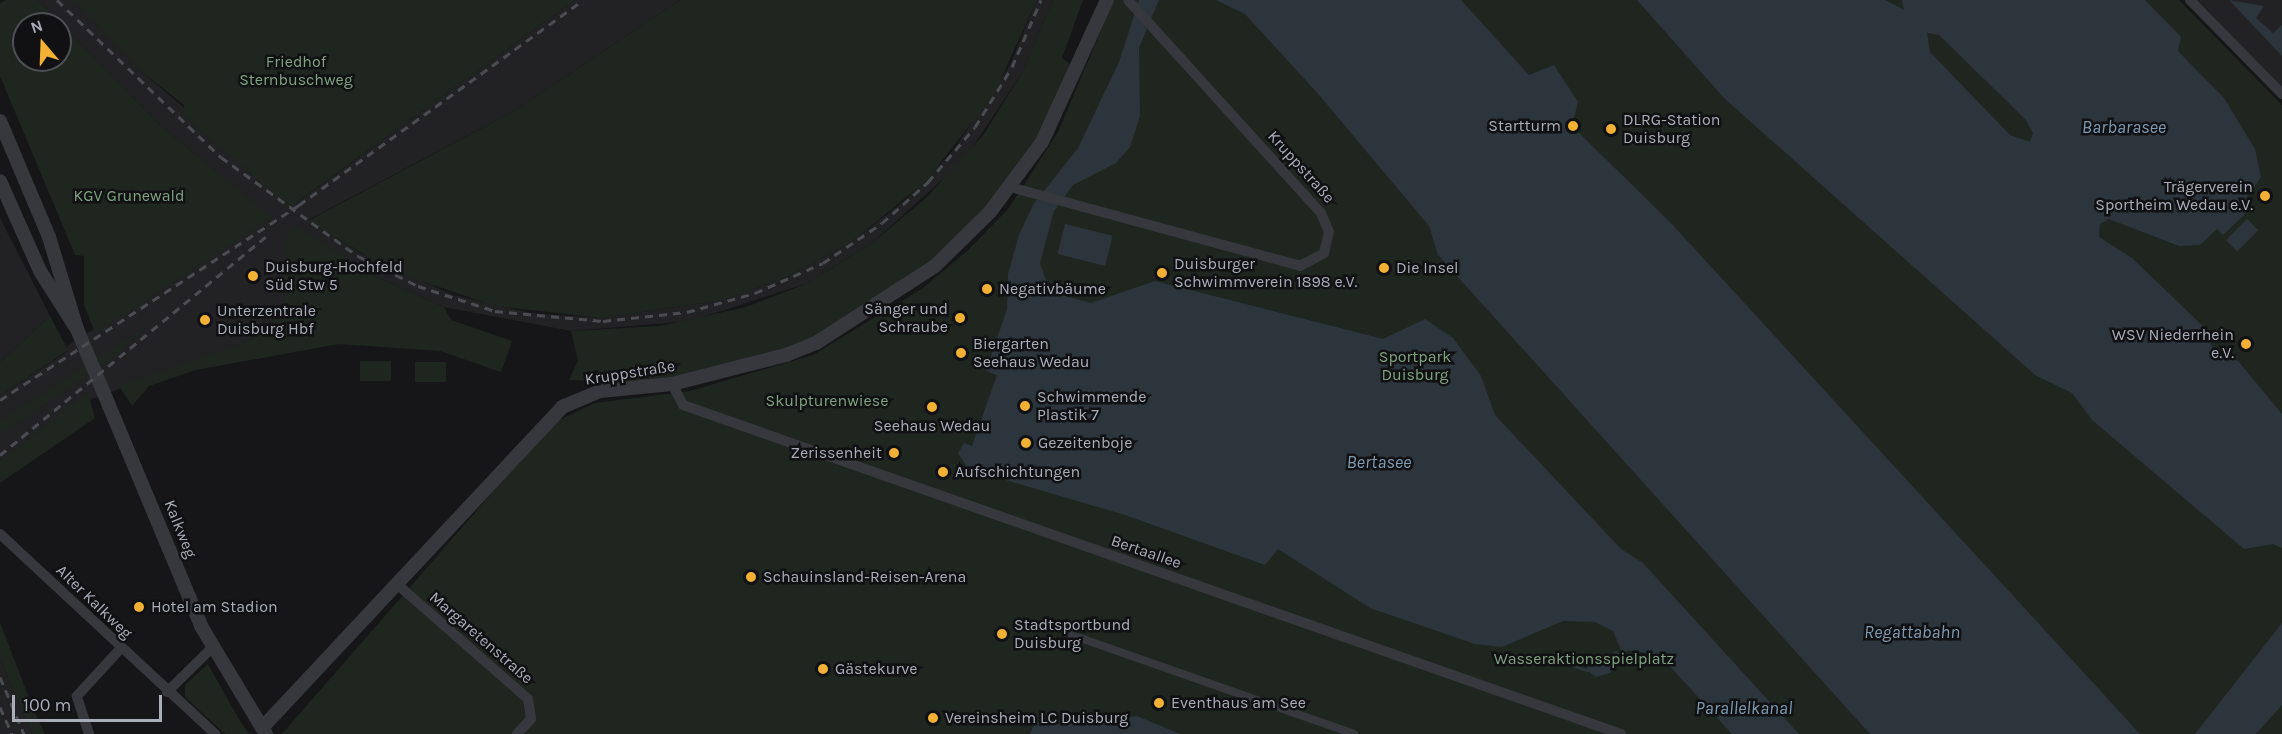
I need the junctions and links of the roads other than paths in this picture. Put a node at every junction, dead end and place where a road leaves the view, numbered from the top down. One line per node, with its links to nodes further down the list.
1 (1107, 0): 7 (street, Kruppstraße)
2 (2190, 0): 4 (street)
3 (1129, 2): 7 (street, Kruppstraße)
4 (2282, 94)
5 (0, 122): 8 (street, Kalkweg)
6 (0, 181): 8 (street, Kalkweg)
7 (1010, 187): 9 (street, Kruppstraße)
8 (77, 329): 13 (street, Kalkweg)
9 (672, 384): 11 (street, Kruppstraße); 21 (street, Bertaallee)
10 (0, 534): 14 (street, Alter Kalkweg)
11 (398, 585): 16 (street, Kruppstraße); 19 (street, Margaretenstraße)
12 (1066, 633): 20 (street)
13 (212, 648): 15 (street); 16 (street, Kalkweg)
14 (120, 649): 15 (street, Alter Kalkweg); 17 (street)
15 (167, 692): 18 (street, Alter Kalkweg)
16 (264, 731)
17 (89, 734)
18 (215, 734)
19 (518, 734)
20 (1354, 734)
21 (1622, 734)

